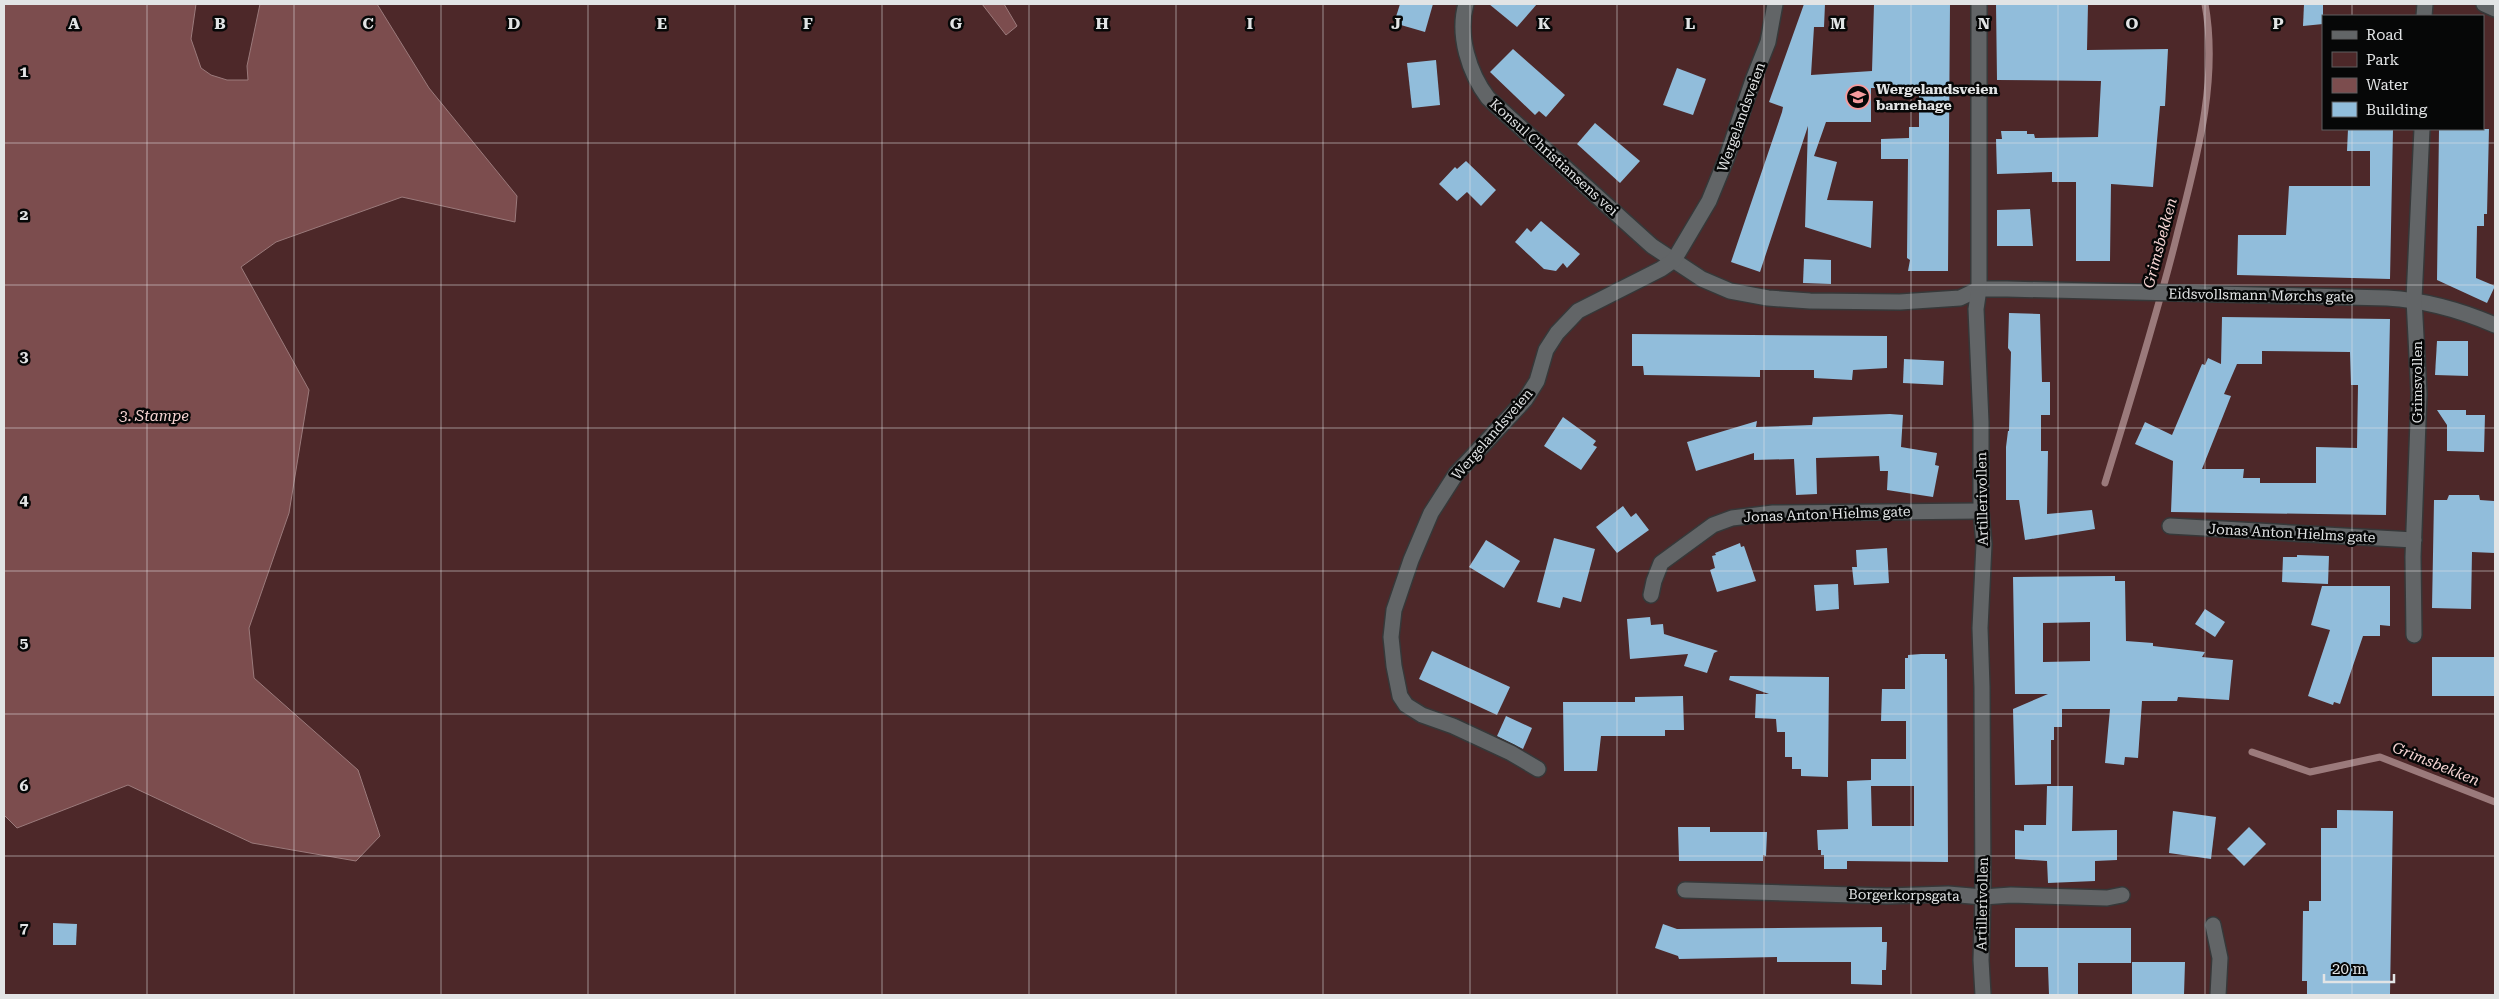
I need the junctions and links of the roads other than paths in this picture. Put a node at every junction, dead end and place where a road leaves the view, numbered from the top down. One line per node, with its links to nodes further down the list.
1 (1466, 4): 7 (street, Konsul Christiansens vei)
2 (1775, 4): 7 (street, Wergelandsveien)
3 (1980, 4): 8 (street, Artillerivollen)
4 (2484, 4): 5 (street)
5 (2495, 9)
6 (2422, 130): 9 (street, Grimsvollen)
7 (1674, 260): 8 (street, Eidsvollsmann Mørchs gate); 16 (street, Wergelandsveien)
8 (1979, 289): 9 (street, Eidsvollsmann Mørchs gate); 11 (street, Artillerivollen)
9 (2414, 299): 10 (street, Eidsvollsmann Mørchs gate); 13 (street, Grimsvollen)
10 (2495, 324)
11 (1981, 511): 14 (street, Jonas Anton Hielms gate); 19 (street, Artillerivollen)
12 (2170, 526): 13 (street, Jonas Anton Hielms gate)
13 (2414, 540): 15 (street, Grimsvollen)
14 (1651, 596)
15 (2414, 635)
16 (1538, 768)
17 (1685, 890): 19 (street, Borgerkorpsgata)
18 (2122, 895): 19 (street, Borgerkorpsgata)
19 (1983, 897): 21 (street, Artillerivollen)
20 (2213, 925): 22 (street)
21 (1983, 995)
22 (2218, 995)

